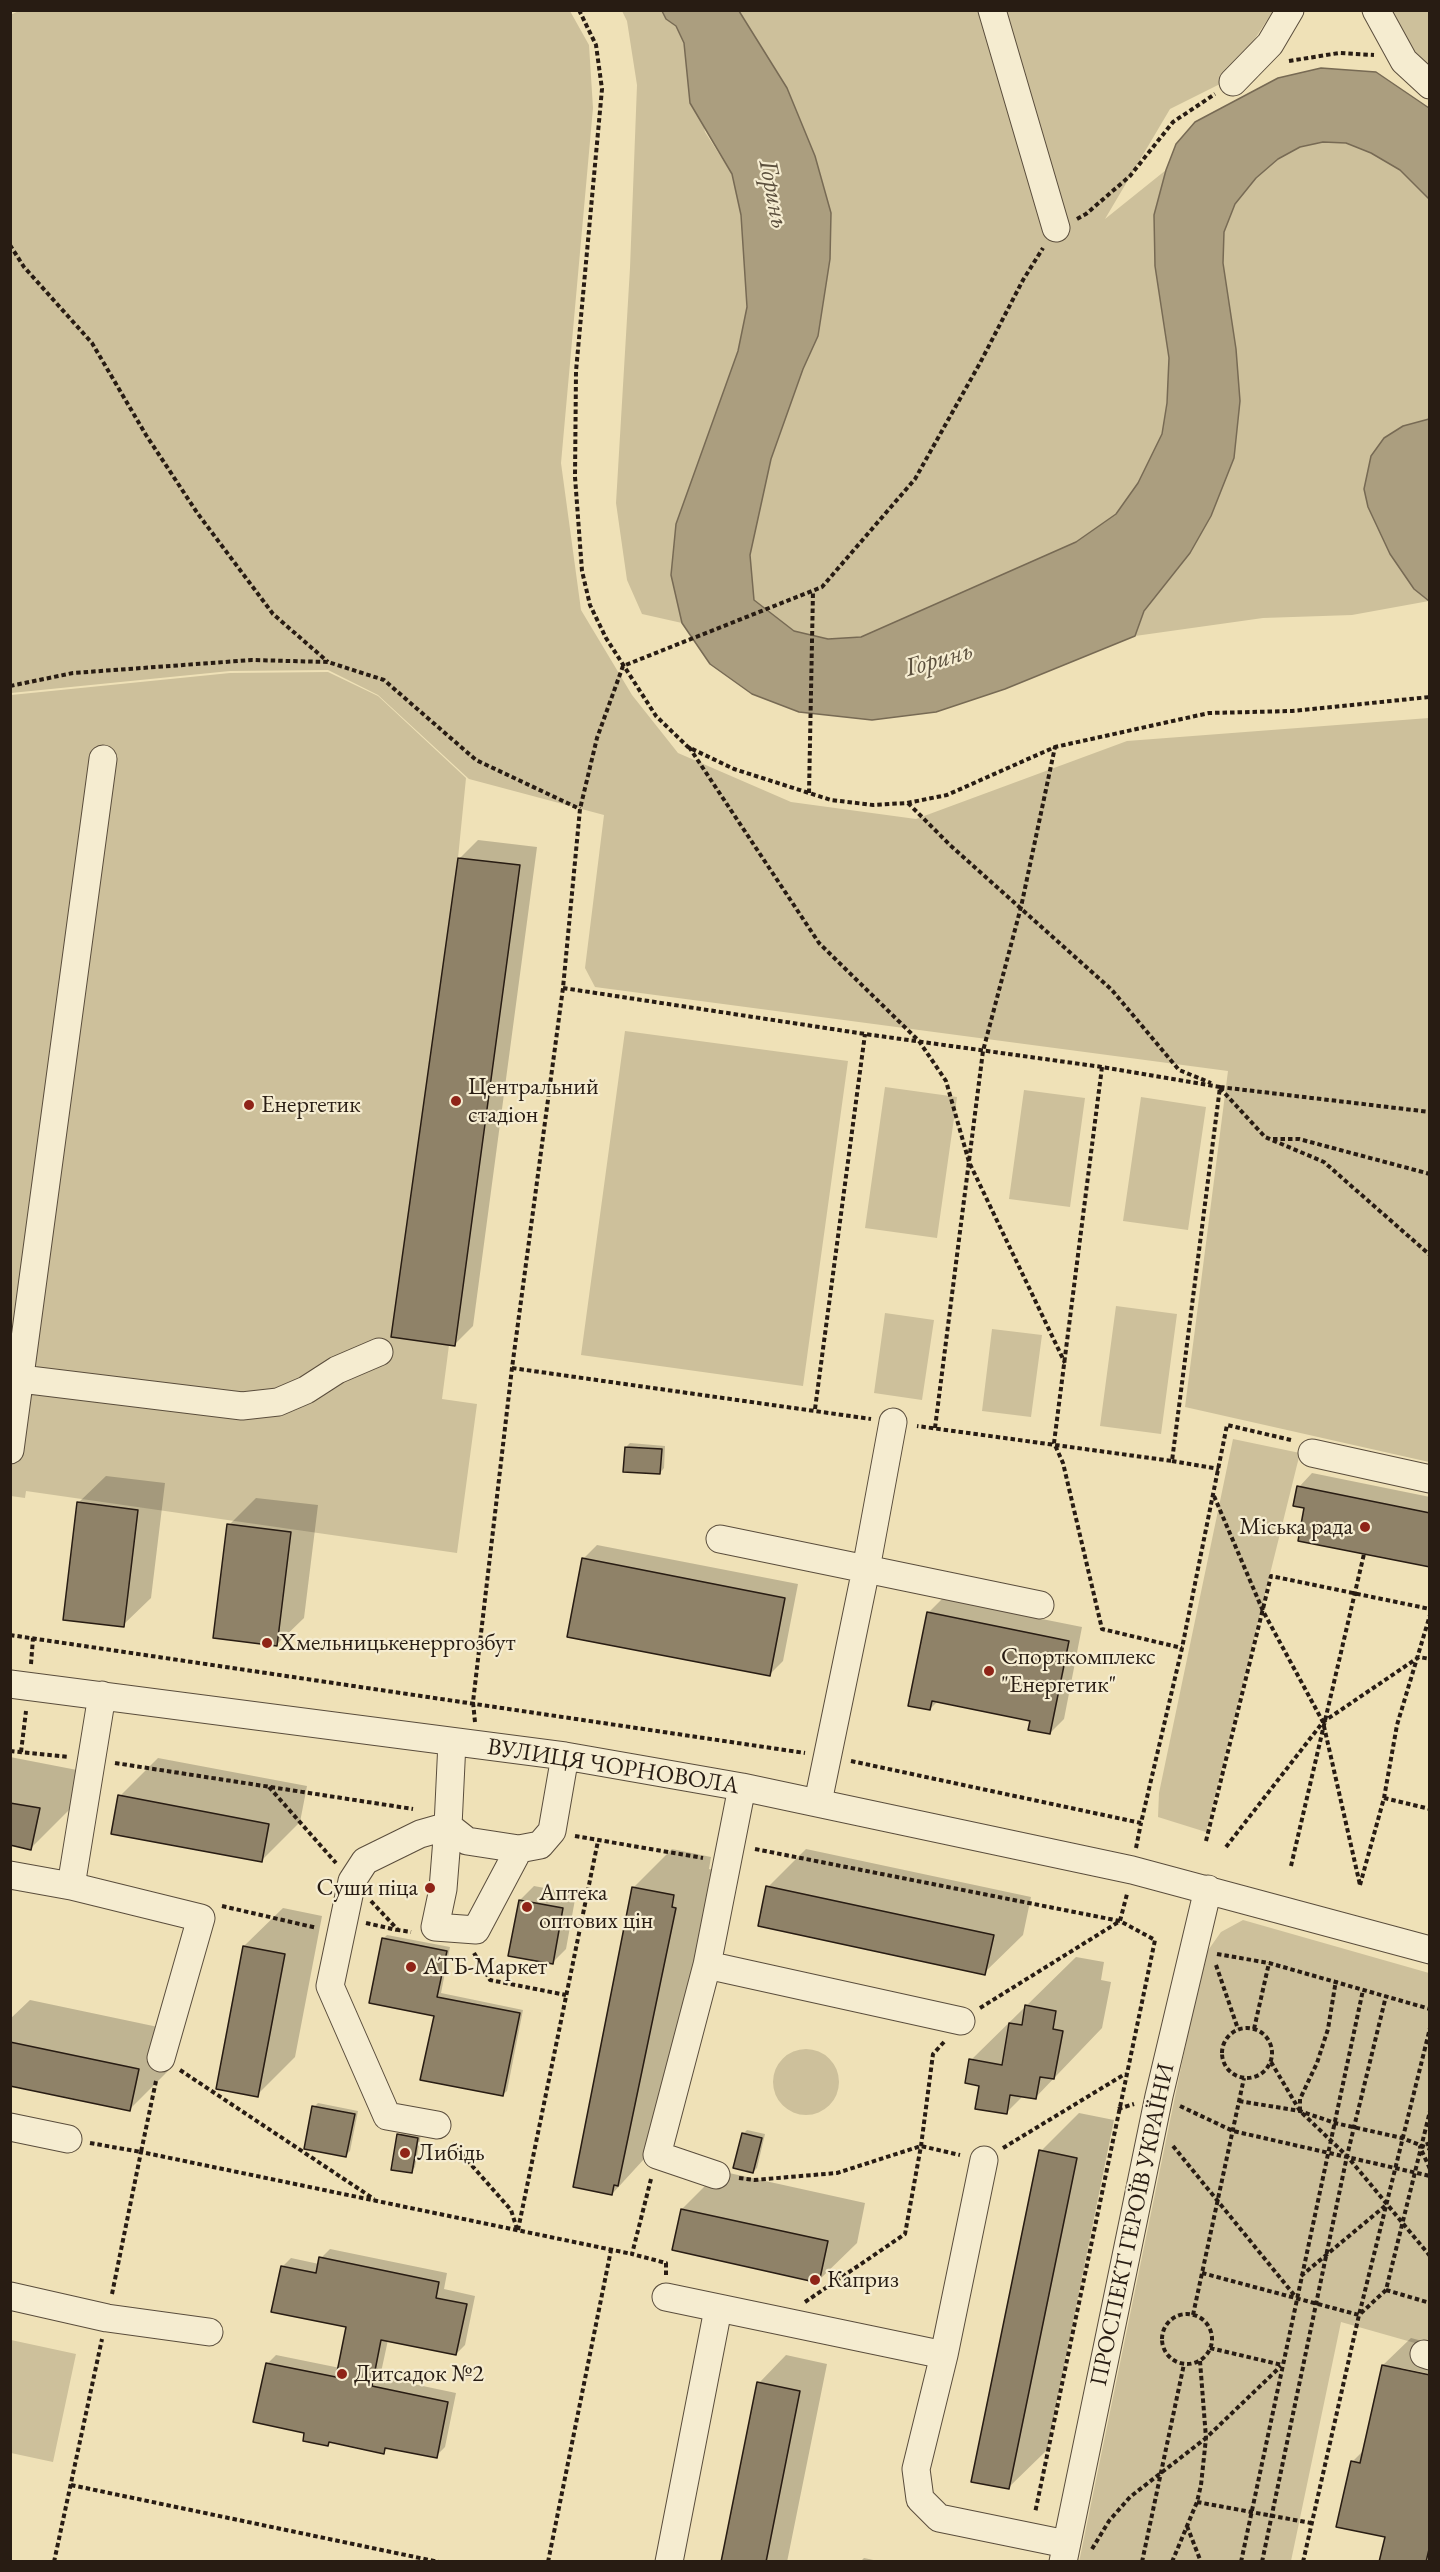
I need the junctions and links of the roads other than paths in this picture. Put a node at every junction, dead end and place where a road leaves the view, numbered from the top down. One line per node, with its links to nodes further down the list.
1 (992, 10): 6 (street)
2 (1290, 10): 4 (street)
3 (1376, 10): 5 (street)
4 (1233, 82)
5 (1430, 85)
6 (1056, 228)
7 (103, 759): 9 (street)
8 (379, 1352): 9 (street)
9 (21, 1379): 11 (street)
10 (893, 1422): 15 (street)
11 (10, 1450)
12 (1312, 1453): 13 (street)
13 (1430, 1479)
14 (720, 1539): 15 (street)
15 (866, 1569): 16 (street); 22 (street)
16 (1040, 1605)
17 (10, 1684): 18 (street, ВУЛИЦЯ ЧОРНОВОЛА)
18 (102, 1695): 19 (street, ВУЛИЦЯ ЧОРНОВОЛА); 26 (street)
19 (452, 1742): 20 (street, ВУЛИЦЯ ЧОРНОВОЛА); 23 (street)
20 (565, 1756): 21 (street, ВУЛИЦЯ ЧОРНОВОЛА); 24 (street)
21 (742, 1788): 22 (street, ВУЛИЦЯ ЧОРНОВОЛА); 29 (street)
22 (818, 1802): 27 (street, ВУЛИЦЯ ЧОРНОВОЛА)
23 (448, 1820): 24 (street); 24 (street); 32 (street)
24 (519, 1848)
25 (10, 1875): 26 (street)
26 (70, 1886): 31 (street)
27 (1208, 1889): 28 (street, ВУЛИЦЯ ЧОРНОВОЛА); 42 (street, ПРОСПЕКТ ГЕРОЇВ УКРАЇНИ)
28 (1430, 1950)
29 (707, 1965): 30 (street); 36 (street)
30 (961, 2020)
31 (161, 2058)
32 (436, 2125)
33 (10, 2127): 34 (street)
34 (68, 2139)
35 (984, 2160): 41 (street)
36 (716, 2175)
37 (10, 2296): 40 (street)
38 (666, 2297): 39 (street)
39 (718, 2309): 41 (street); 43 (street)
40 (209, 2332)
41 (944, 2355): 42 (street)
42 (1073, 2553)
43 (669, 2562)

